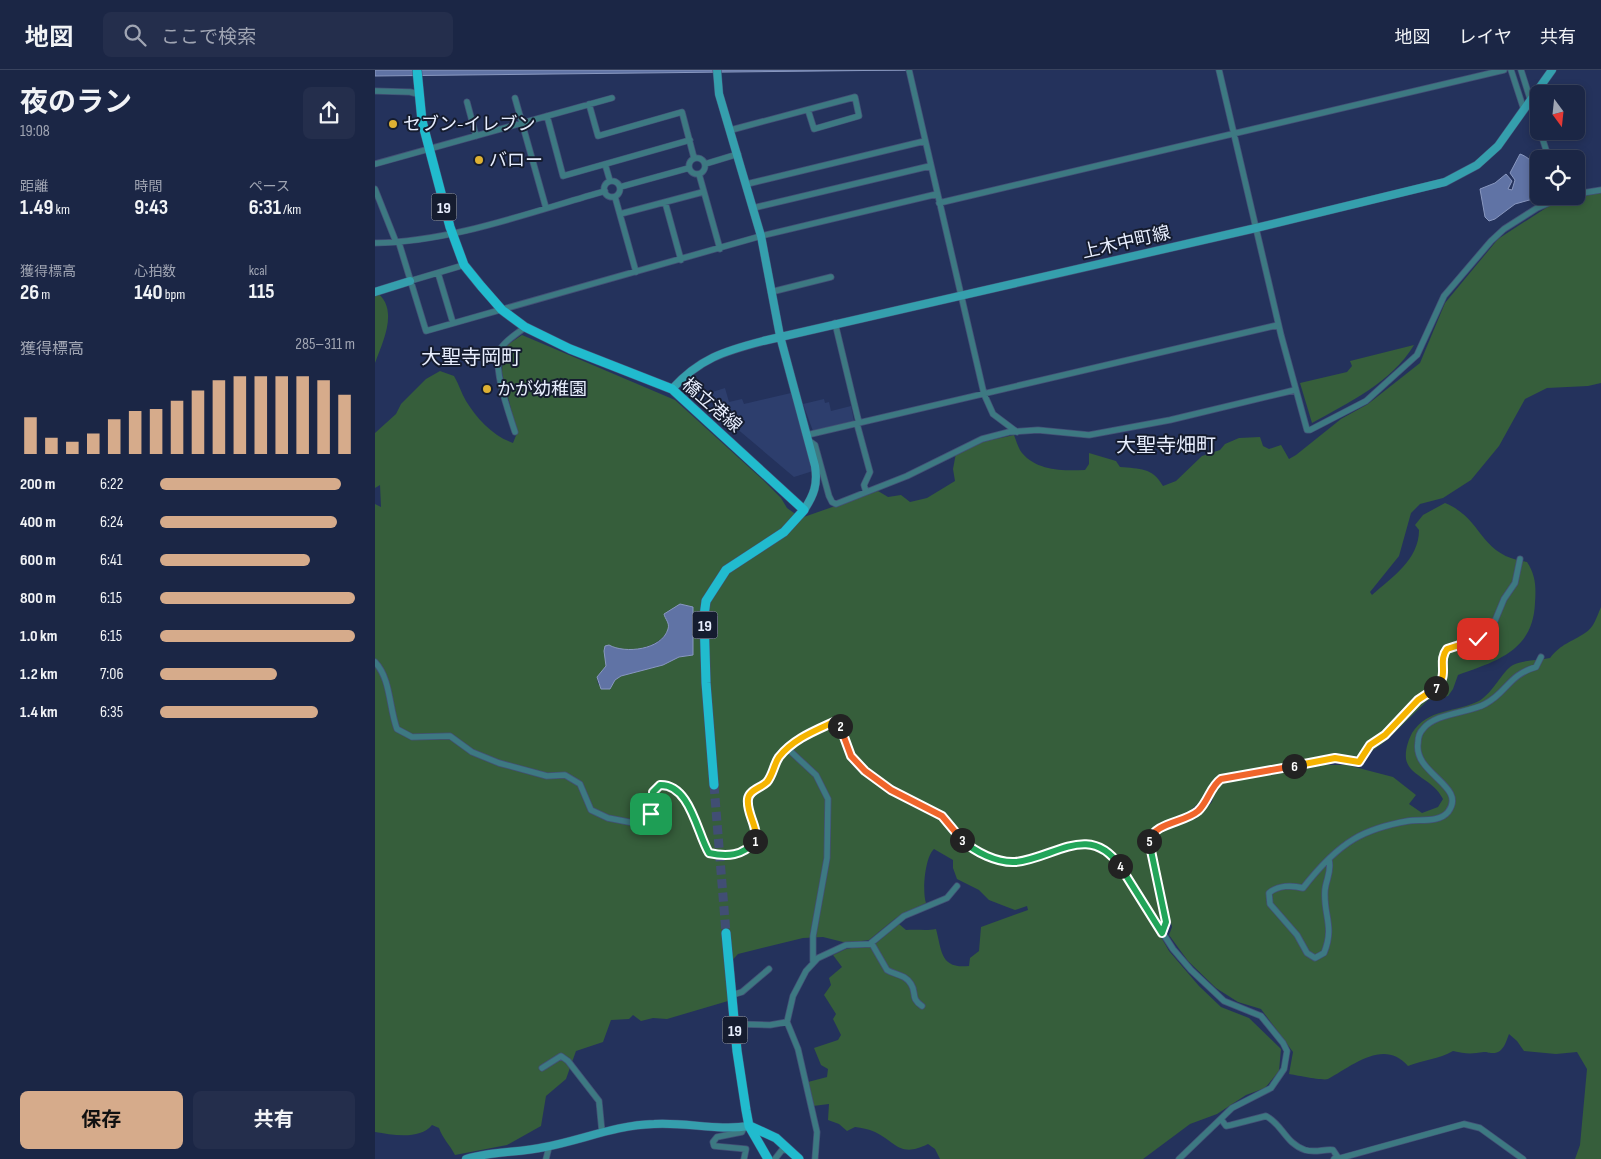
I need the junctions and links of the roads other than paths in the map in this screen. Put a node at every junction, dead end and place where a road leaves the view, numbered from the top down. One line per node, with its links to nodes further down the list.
1 (417, 70): 11 (main road, 橋立港線 / 19)
2 (717, 70): 21 (main road)
3 (909, 70): 25 (street)
4 (1219, 70): 22 (street)
5 (1504, 70): 22 (street)
6 (1511, 70): 18 (street)
7 (1521, 70): 14 (street)
8 (1552, 70): 9 (main road, 上木中町線)
9 (1541, 85)
10 (375, 92): 11 (street)
11 (418, 92): 26 (main road, 橋立港線 / 19)
12 (515, 98): 20 (street)
13 (612, 98): 16 (street)
14 (1530, 99): 18 (main road, 上木中町線)
15 (467, 102): 23 (street)
16 (589, 104): 19 (street); 24 (street)
17 (808, 110): 17 (street); 21 (street)
18 (1524, 110): 51 (main road, 上木中町線)
19 (547, 116): 20 (street); 30 (street)
20 (522, 123): 23 (street); 48 (street)
21 (731, 130): 27 (main road)
22 (1233, 134): 46 (street); 51 (street)
23 (476, 136): 26 (street)
24 (690, 140): 28 (street); 30 (street)
25 (925, 141): 32 (street); 36 (street)
26 (428, 149): 29 (street); 52 (main road, 橋立港線 / 19)
27 (738, 154): 31 (street); 36 (main road)
28 (695, 158): 31 (street); 33 (street)
29 (375, 164)
30 (605, 164): 35 (street)
31 (705, 164): 34 (street)
32 (930, 166): 43 (street); 49 (street)
33 (689, 168): 34 (street); 37 (street)
34 (699, 174): 41 (street)
35 (610, 181): 37 (street); 40 (street)
36 (747, 184): 49 (main road)
37 (620, 187): 44 (street)
38 (375, 189): 54 (street)
39 (1601, 190): 42 (street)
40 (605, 192): 44 (street); 48 (street)
41 (703, 192): 45 (street); 56 (street)
42 (1585, 193)
43 (937, 194): 46 (street); 53 (street)
44 (615, 196): 50 (street)
45 (665, 202): 50 (street); 57 (street)
46 (939, 202): 65 (street)
47 (1544, 205): 73 (street)
48 (546, 208): 52 (street)
49 (753, 208): 53 (main road)
50 (620, 214): 59 (street)
51 (1256, 228): 65 (main road, 上木中町線); 69 (street)
52 (452, 234): 54 (street); 58 (main road, 橋立港線 / 19)
53 (761, 236): 56 (street); 64 (main road)
54 (397, 242): 55 (street); 62 (street)
55 (375, 243)
56 (720, 249): 57 (street)
57 (681, 260): 59 (street)
58 (464, 265): 60 (street); 66 (main road, 橋立港線 / 19)
59 (636, 272): 66 (street)
60 (438, 273): 62 (street); 67 (street)
61 (831, 276): 64 (street)
62 (410, 281): 63 (main road); 67 (street)
63 (375, 292)
64 (771, 292): 71 (main road)
65 (961, 296): 68 (main road, 上木中町線); 74 (street)
66 (502, 310): 67 (street); 70 (main road, 橋立港線 / 19)
67 (453, 323)
68 (835, 324): 71 (main road, 上木中町線); 75 (street)
69 (1278, 325): 73 (street); 74 (street)
70 (525, 327): 72 (main road, 橋立港線 / 19); 76 (street)
71 (780, 336): 72 (main road, 上木中町線); 78 (main road)
72 (671, 389): 80 (main road, 橋立港線 / 19)
73 (1295, 390): 77 (street)
74 (984, 394): 75 (street); 77 (street)
75 (858, 424): 78 (street); 79 (street)
76 (515, 432)
77 (1017, 432): 79 (street)
78 (808, 438): 79 (street); 80 (main road)
79 (866, 492)
80 (803, 510): 85 (main road, 19)
81 (1520, 559): 89 (street)
82 (1541, 657): 86 (street)
83 (375, 662): 84 (street)
84 (788, 749): 89 (street); 91 (street)
85 (713, 786)
86 (1329, 860): 86 (street)
87 (957, 886): 90 (street)
88 (726, 933): 93 (main road, 19)
89 (1162, 933): 98 (street)
90 (871, 944): 91 (street); 94 (street)
91 (813, 961): 95 (street)
92 (769, 969): 93 (street)
93 (731, 994): 96 (main road, 19)
94 (922, 1006)
95 (787, 1022): 96 (street); 109 (street)
96 (734, 1024): 99 (main road, 19)
97 (542, 1068): 100 (street)
98 (1221, 1119): 110 (street); 111 (street)
99 (747, 1126): 100 (main road); 102 (main road); 105 (street); 106 (main road)
100 (602, 1132): 101 (main road)
101 (549, 1147): 103 (main road); 104 (street)
102 (787, 1150): 107 (street); 108 (main road)
103 (466, 1159)
104 (546, 1159)
105 (745, 1159)
106 (768, 1159)
107 (775, 1159)
108 (799, 1159)
109 (815, 1159)
110 (1179, 1159)
111 (1336, 1159): 112 (street)
112 (1523, 1159)

